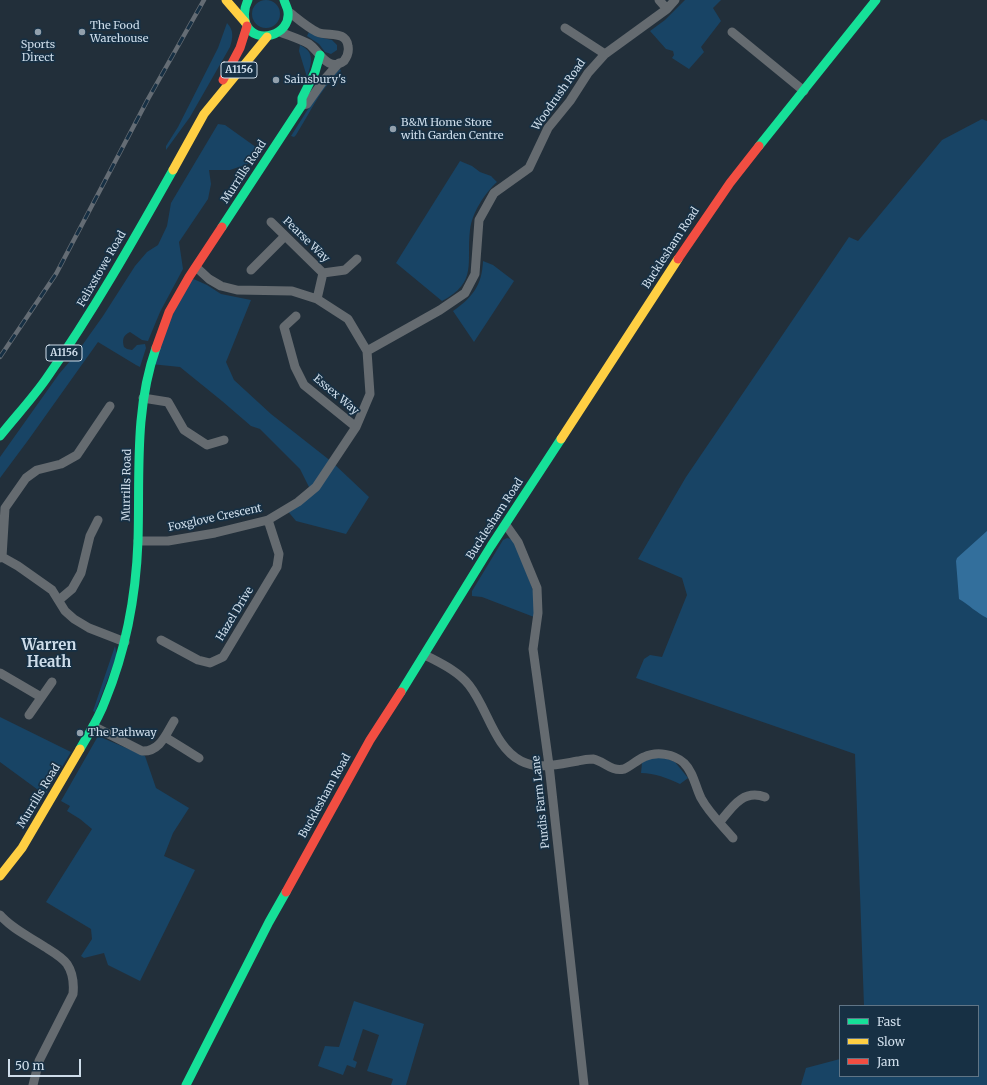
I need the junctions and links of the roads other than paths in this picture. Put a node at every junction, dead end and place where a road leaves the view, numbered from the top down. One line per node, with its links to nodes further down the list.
1 (226, 0): 8 (street)
2 (248, 0): 8 (street, Felixstowe Road)
3 (659, 0): 7 (street)
4 (675, 0): 7 (street, Woodrush Road)
5 (876, 0): 16 (street, Bucklesham Road)
6 (288, 5): 10 (street); 15 (street, Murrills Road)
7 (667, 10): 13 (street, Woodrush Road)
8 (246, 24): 12 (street); 17 (street, Felixstowe Road / A1156)
9 (565, 28): 13 (street)
10 (280, 32): 12 (street); 14 (street)
11 (732, 32): 16 (street)
12 (267, 37): 17 (street, Felixstowe Road / A1156)
13 (605, 54): 27 (street, Woodrush Road)
14 (320, 55): 15 (street); 18 (street, Murrills Road)
15 (339, 63): 18 (street, Murrills Road)
16 (804, 91): 35 (street, Bucklesham Road)
17 (211, 104): 31 (street, Felixstowe Road / A1156)
18 (302, 105): 22 (street, Murrills Road)
19 (271, 222): 20 (street, Pearse Way)
20 (285, 236): 23 (street); 24 (street, Pearse Way)
21 (357, 259): 24 (street)
22 (196, 267): 25 (street, Foxglove Crescent); 28 (street, Murrills Road)
23 (251, 270)
24 (323, 274): 25 (street, Pearse Way)
25 (317, 299): 27 (street, Foxglove Crescent)
26 (296, 316): 30 (street, Essex Way)
27 (367, 351): 30 (street, Foxglove Crescent)
28 (143, 398): 32 (street); 36 (street, Murrills Road)
29 (110, 406): 37 (street)
30 (356, 427): 34 (street, Foxglove Crescent)
31 (0, 436)
32 (224, 440)
33 (98, 520): 38 (street)
34 (268, 520): 36 (street, Foxglove Crescent); 39 (street, Hazel Drive)
35 (506, 525): 41 (street, Bucklesham Road); 50 (street, Purdis Farm Lane)
36 (138, 541): 40 (street, Murrills Road)
37 (1, 557): 38 (street)
38 (59, 600): 40 (street)
39 (161, 640)
40 (125, 642): 47 (street, Murrills Road)
41 (425, 655): 50 (street); 57 (street, Bucklesham Road)
42 (0, 673): 44 (street)
43 (52, 682): 44 (street)
44 (41, 697): 45 (street)
45 (29, 715)
46 (174, 721): 48 (street)
47 (93, 726): 48 (street); 54 (street, Murrills Road)
48 (165, 737): 49 (street)
49 (199, 758)
50 (549, 766): 52 (street); 58 (street, Purdis Farm Lane)
51 (765, 797): 52 (street)
52 (720, 822): 53 (street)
53 (733, 838)
54 (0, 876)
55 (0, 915): 56 (street)
56 (32, 1085)
57 (186, 1085)
58 (584, 1085)

